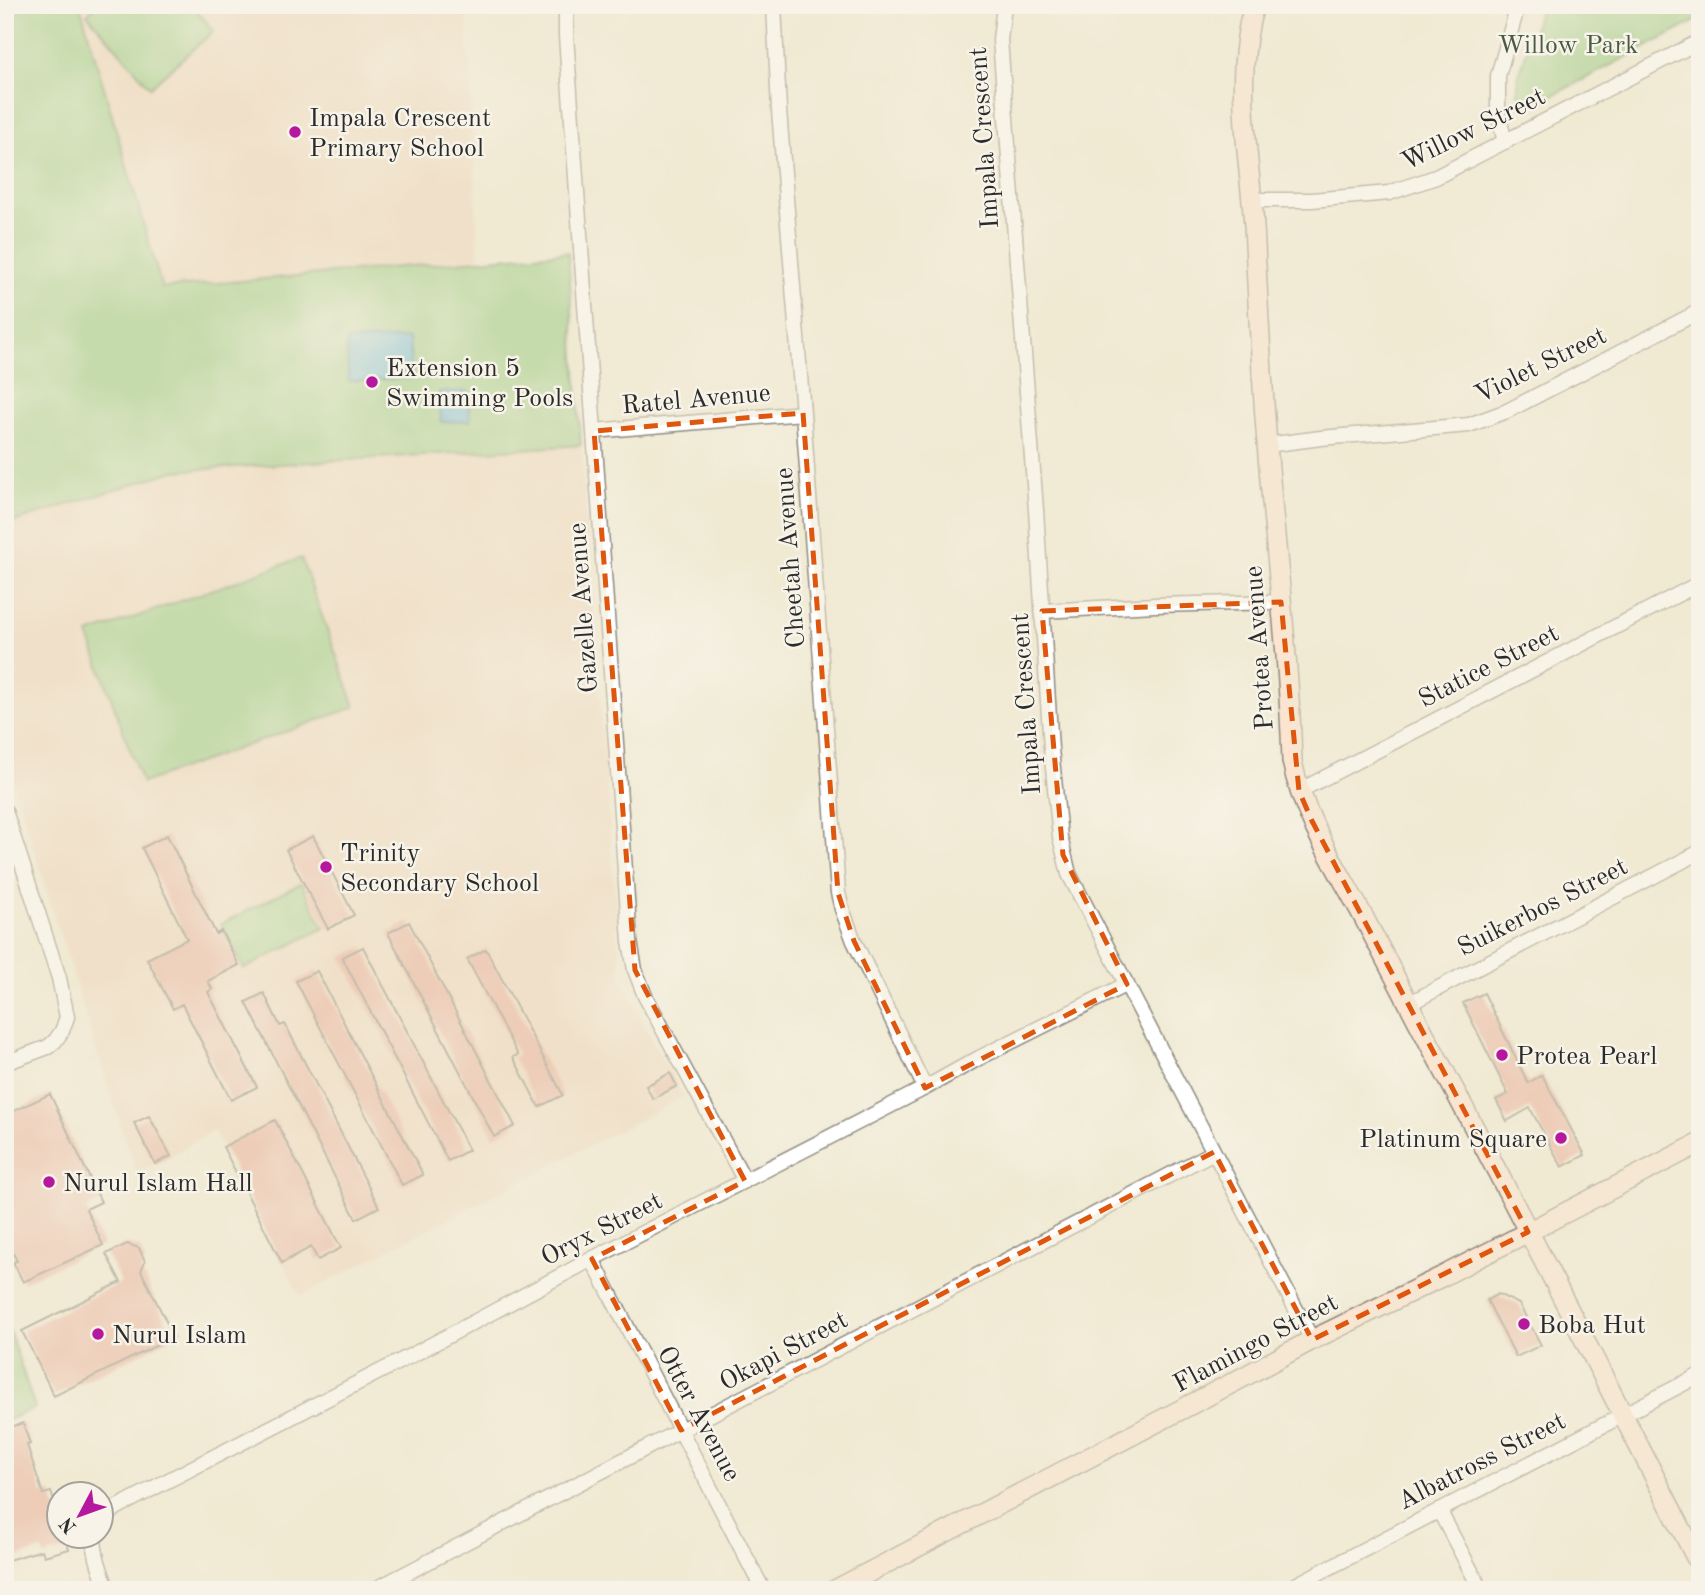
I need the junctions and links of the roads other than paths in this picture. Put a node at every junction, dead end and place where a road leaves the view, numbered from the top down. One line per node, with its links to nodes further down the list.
1 (566, 5): 11 (street, Gazelle Avenue)
2 (774, 5): 10 (street, Cheetah Avenue)
3 (1003, 5): 15 (street, Impala Crescent)
4 (1254, 5): 8 (street, Protea Avenue)
5 (1518, 5): 7 (street)
6 (1700, 41): 7 (street, Willow Street)
7 (1505, 142): 8 (street, Willow Street)
8 (1252, 201): 12 (street, Protea Avenue)
9 (1700, 311): 12 (street, Violet Street)
10 (803, 414): 11 (street, Ratel Avenue); 22 (street, Cheetah Avenue)
11 (594, 431): 25 (street, Gazelle Avenue)
12 (1267, 444): 14 (street, Protea Avenue)
13 (1700, 583): 16 (street, Statice Street)
14 (1281, 602): 15 (street); 16 (street, Protea Avenue)
15 (1042, 611): 19 (street, Impala Crescent)
16 (1299, 792): 20 (street, Protea Avenue)
17 (5, 811): 21 (street)
18 (1700, 852): 20 (street, Suikerbos Street)
19 (1127, 984): 22 (street, Oryx Street); 24 (street, Impala Crescent)
20 (1408, 1004): 26 (street, Protea Avenue)
21 (5, 1063)
22 (925, 1088): 25 (street, Oryx Street)
23 (1700, 1143): 26 (street, Flamingo Street)
24 (1214, 1152): 28 (street, Impala Crescent); 31 (street, Okapi Street)
25 (745, 1181): 27 (street, Oryx Street)
26 (1528, 1232): 28 (street, Flamingo Street); 30 (street, Protea Avenue)
27 (592, 1259): 31 (street, Otter Avenue); 32 (street, Oryx Street)
28 (1312, 1340): 39 (street, Flamingo Street)
29 (1700, 1375): 30 (street, Albatross Street)
30 (1622, 1415): 33 (street, Albatross Street); 35 (street, Protea Avenue)
31 (681, 1430): 37 (street, Okapi Street); 38 (street, Otter Avenue)
32 (116, 1510)
33 (1439, 1510): 40 (street, Albatross Street); 41 (street)
34 (96, 1550): 36 (street)
35 (1700, 1565)
36 (108, 1590)
37 (374, 1590)
38 (763, 1590)
39 (835, 1590)
40 (1286, 1590)
41 (1481, 1590)

